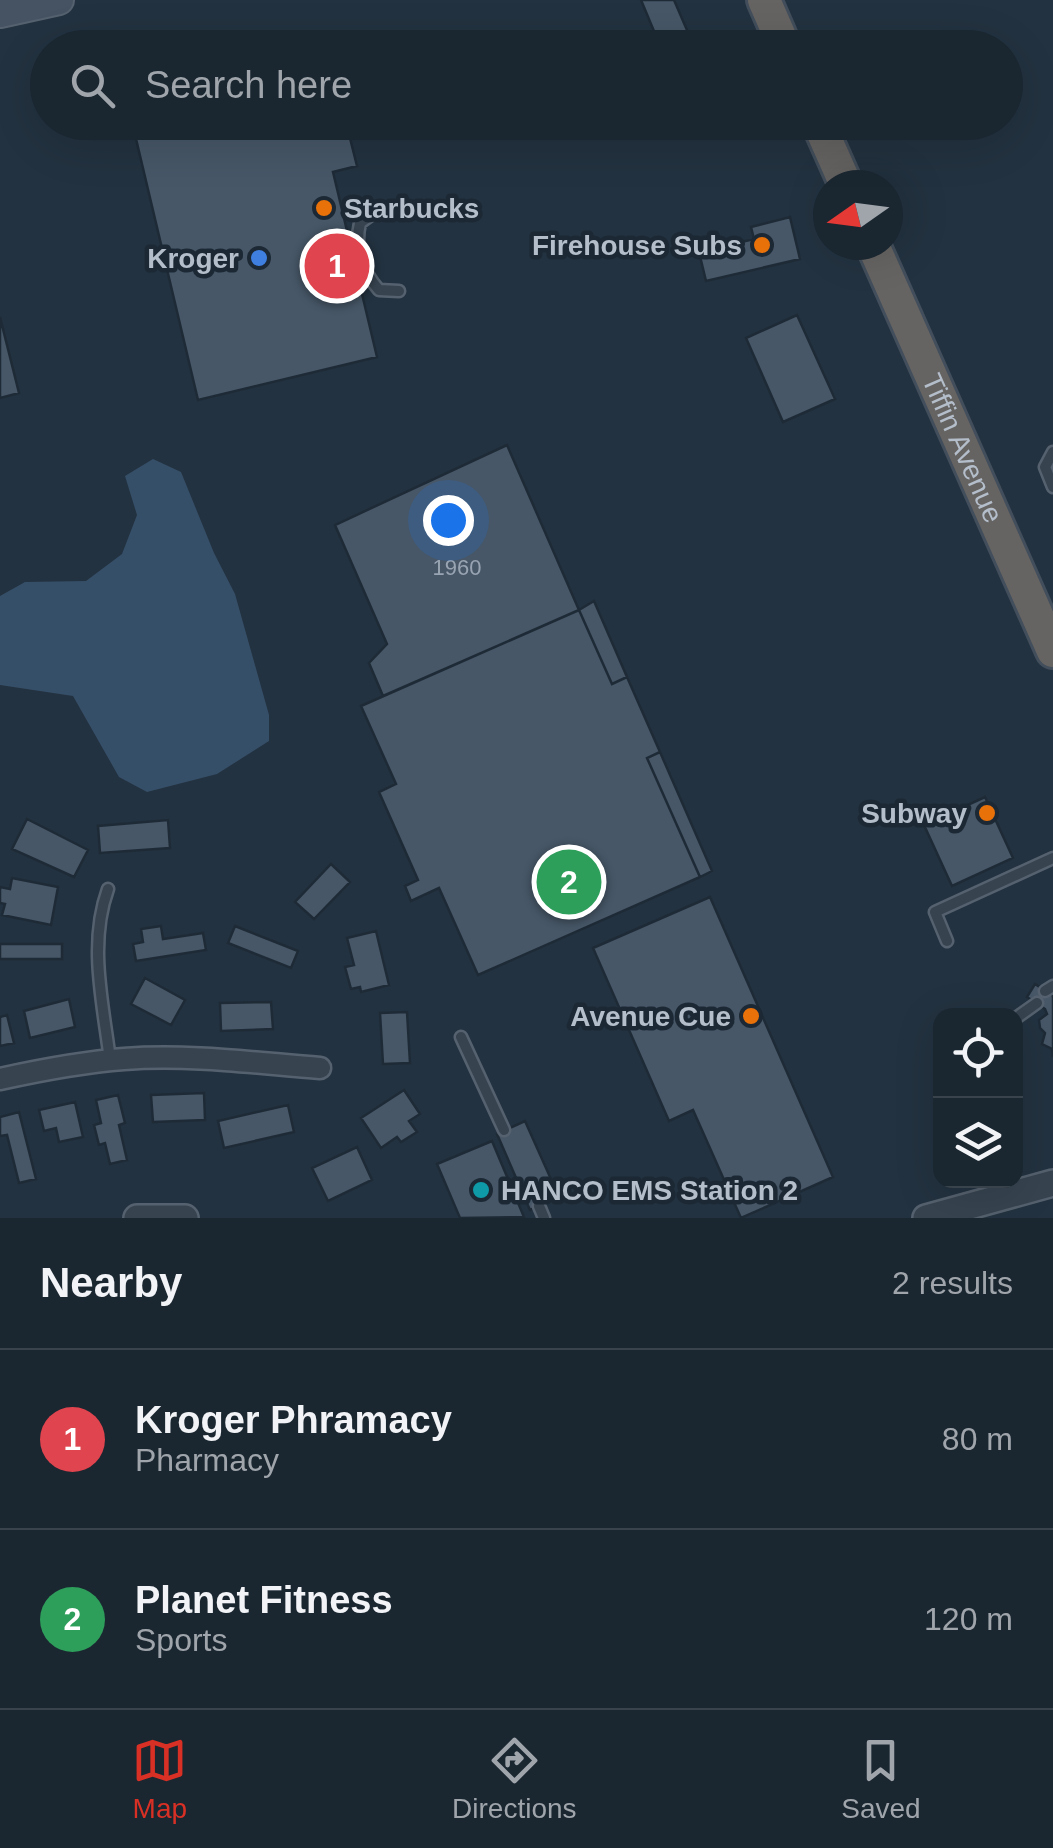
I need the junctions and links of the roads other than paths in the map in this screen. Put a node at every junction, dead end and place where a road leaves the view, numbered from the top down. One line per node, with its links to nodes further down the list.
1 (59, 0): 3 (main road)
2 (764, 0): 4 (highway)
3 (0, 13)
4 (777, 30)
5 (826, 140): 6 (highway)
6 (839, 170)
7 (379, 209): 9 (lane)
8 (879, 260): 12 (highway, Tiffin Avenue)
9 (399, 291)
10 (1053, 452): 11 (lane)
11 (1053, 487)
12 (1053, 651)
13 (1053, 858): 15 (lane)
14 (108, 889): 19 (lane)
15 (947, 941)
16 (1037, 1004): 17 (lane)
17 (1023, 1013)
18 (461, 1037): 22 (lane)
19 (110, 1060): 20 (street); 21 (street)
20 (320, 1068)
21 (0, 1079)
22 (504, 1130)
23 (1053, 1184): 28 (street)
24 (539, 1206): 27 (lane)
25 (138, 1218): 26 (street)
26 (184, 1218)
27 (544, 1218)
28 (926, 1218)

